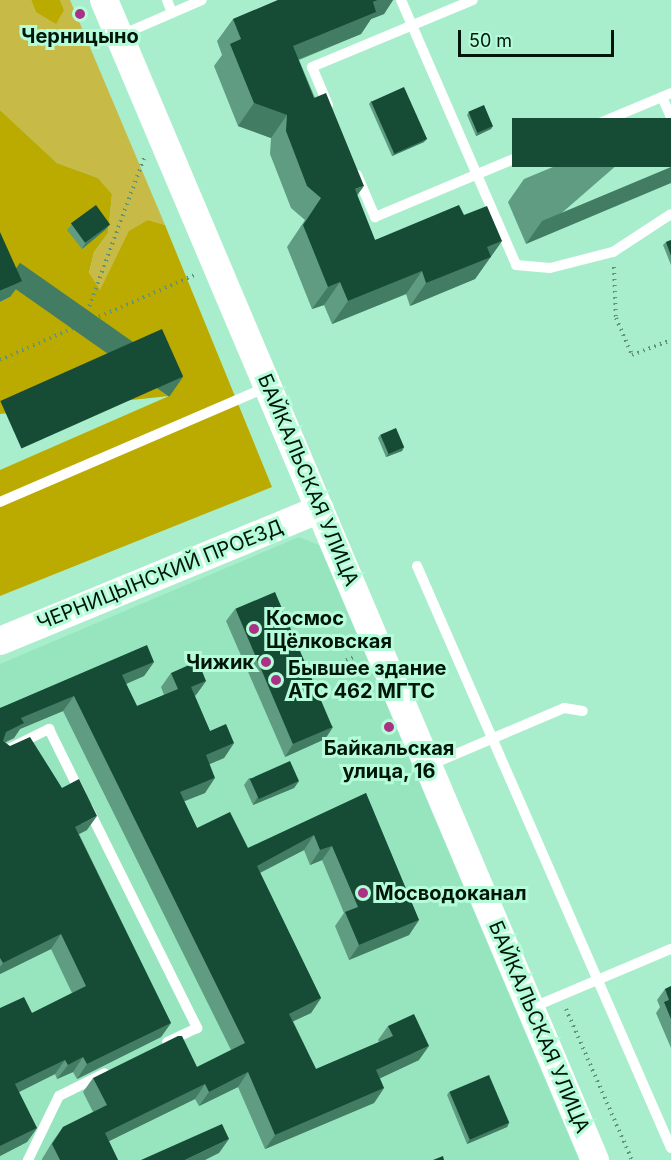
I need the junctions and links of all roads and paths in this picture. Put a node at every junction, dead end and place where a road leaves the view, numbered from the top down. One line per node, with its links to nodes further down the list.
1 (104, 0): 8 (street, БАЙКАЛЬСКАЯ УЛИЦА)
2 (167, 0): 6 (lane)
3 (201, 0): 6 (lane)
4 (401, 0): 7 (lane)
5 (473, 0): 7 (lane)
6 (172, 13): 8 (lane)
7 (412, 26): 11 (lane); 14 (lane)
8 (119, 36): 21 (street, БАЙКАЛЬСКАЯ УЛИЦА)
9 (667, 95): 10 (lane); 14 (lane)
10 (671, 117)
11 (334, 121)
12 (146, 154): 18 (path)
13 (352, 164): 14 (lane)
14 (477, 174): 16 (lane)
15 (671, 214): 16 (lane)
16 (613, 252): 19 (path)
17 (197, 274): 18 (path)
18 (83, 324): 20 (path)
19 (671, 340)
20 (0, 360)
21 (268, 386): 22 (lane); 23 (street, БАЙКАЛЬСКАЯ УЛИЦА)
22 (0, 502)
23 (320, 509): 25 (street, ЧЕРНИЦЫНСКИЙ ПРОЕЗД); 31 (street, БАЙКАЛЬСКАЯ УЛИЦА)
24 (417, 566): 29 (lane)
25 (0, 641)
26 (359, 655): 27 (path)
27 (313, 675)
28 (583, 711): 29 (lane)
29 (492, 739): 31 (lane); 33 (lane)
30 (0, 753): 36 (lane)
31 (430, 765): 35 (street, БАЙКАЛЬСКАЯ УЛИЦА)
32 (671, 949): 33 (lane)
33 (597, 980): 34 (lane); 38 (lane)
34 (560, 995): 35 (lane); 41 (path)
35 (531, 1008): 40 (street, БАЙКАЛЬСКАЯ УЛИЦА)
36 (155, 1049)
37 (112, 1070): 39 (lane)
38 (671, 1148)
39 (28, 1160)
40 (595, 1160)
41 (632, 1160)

